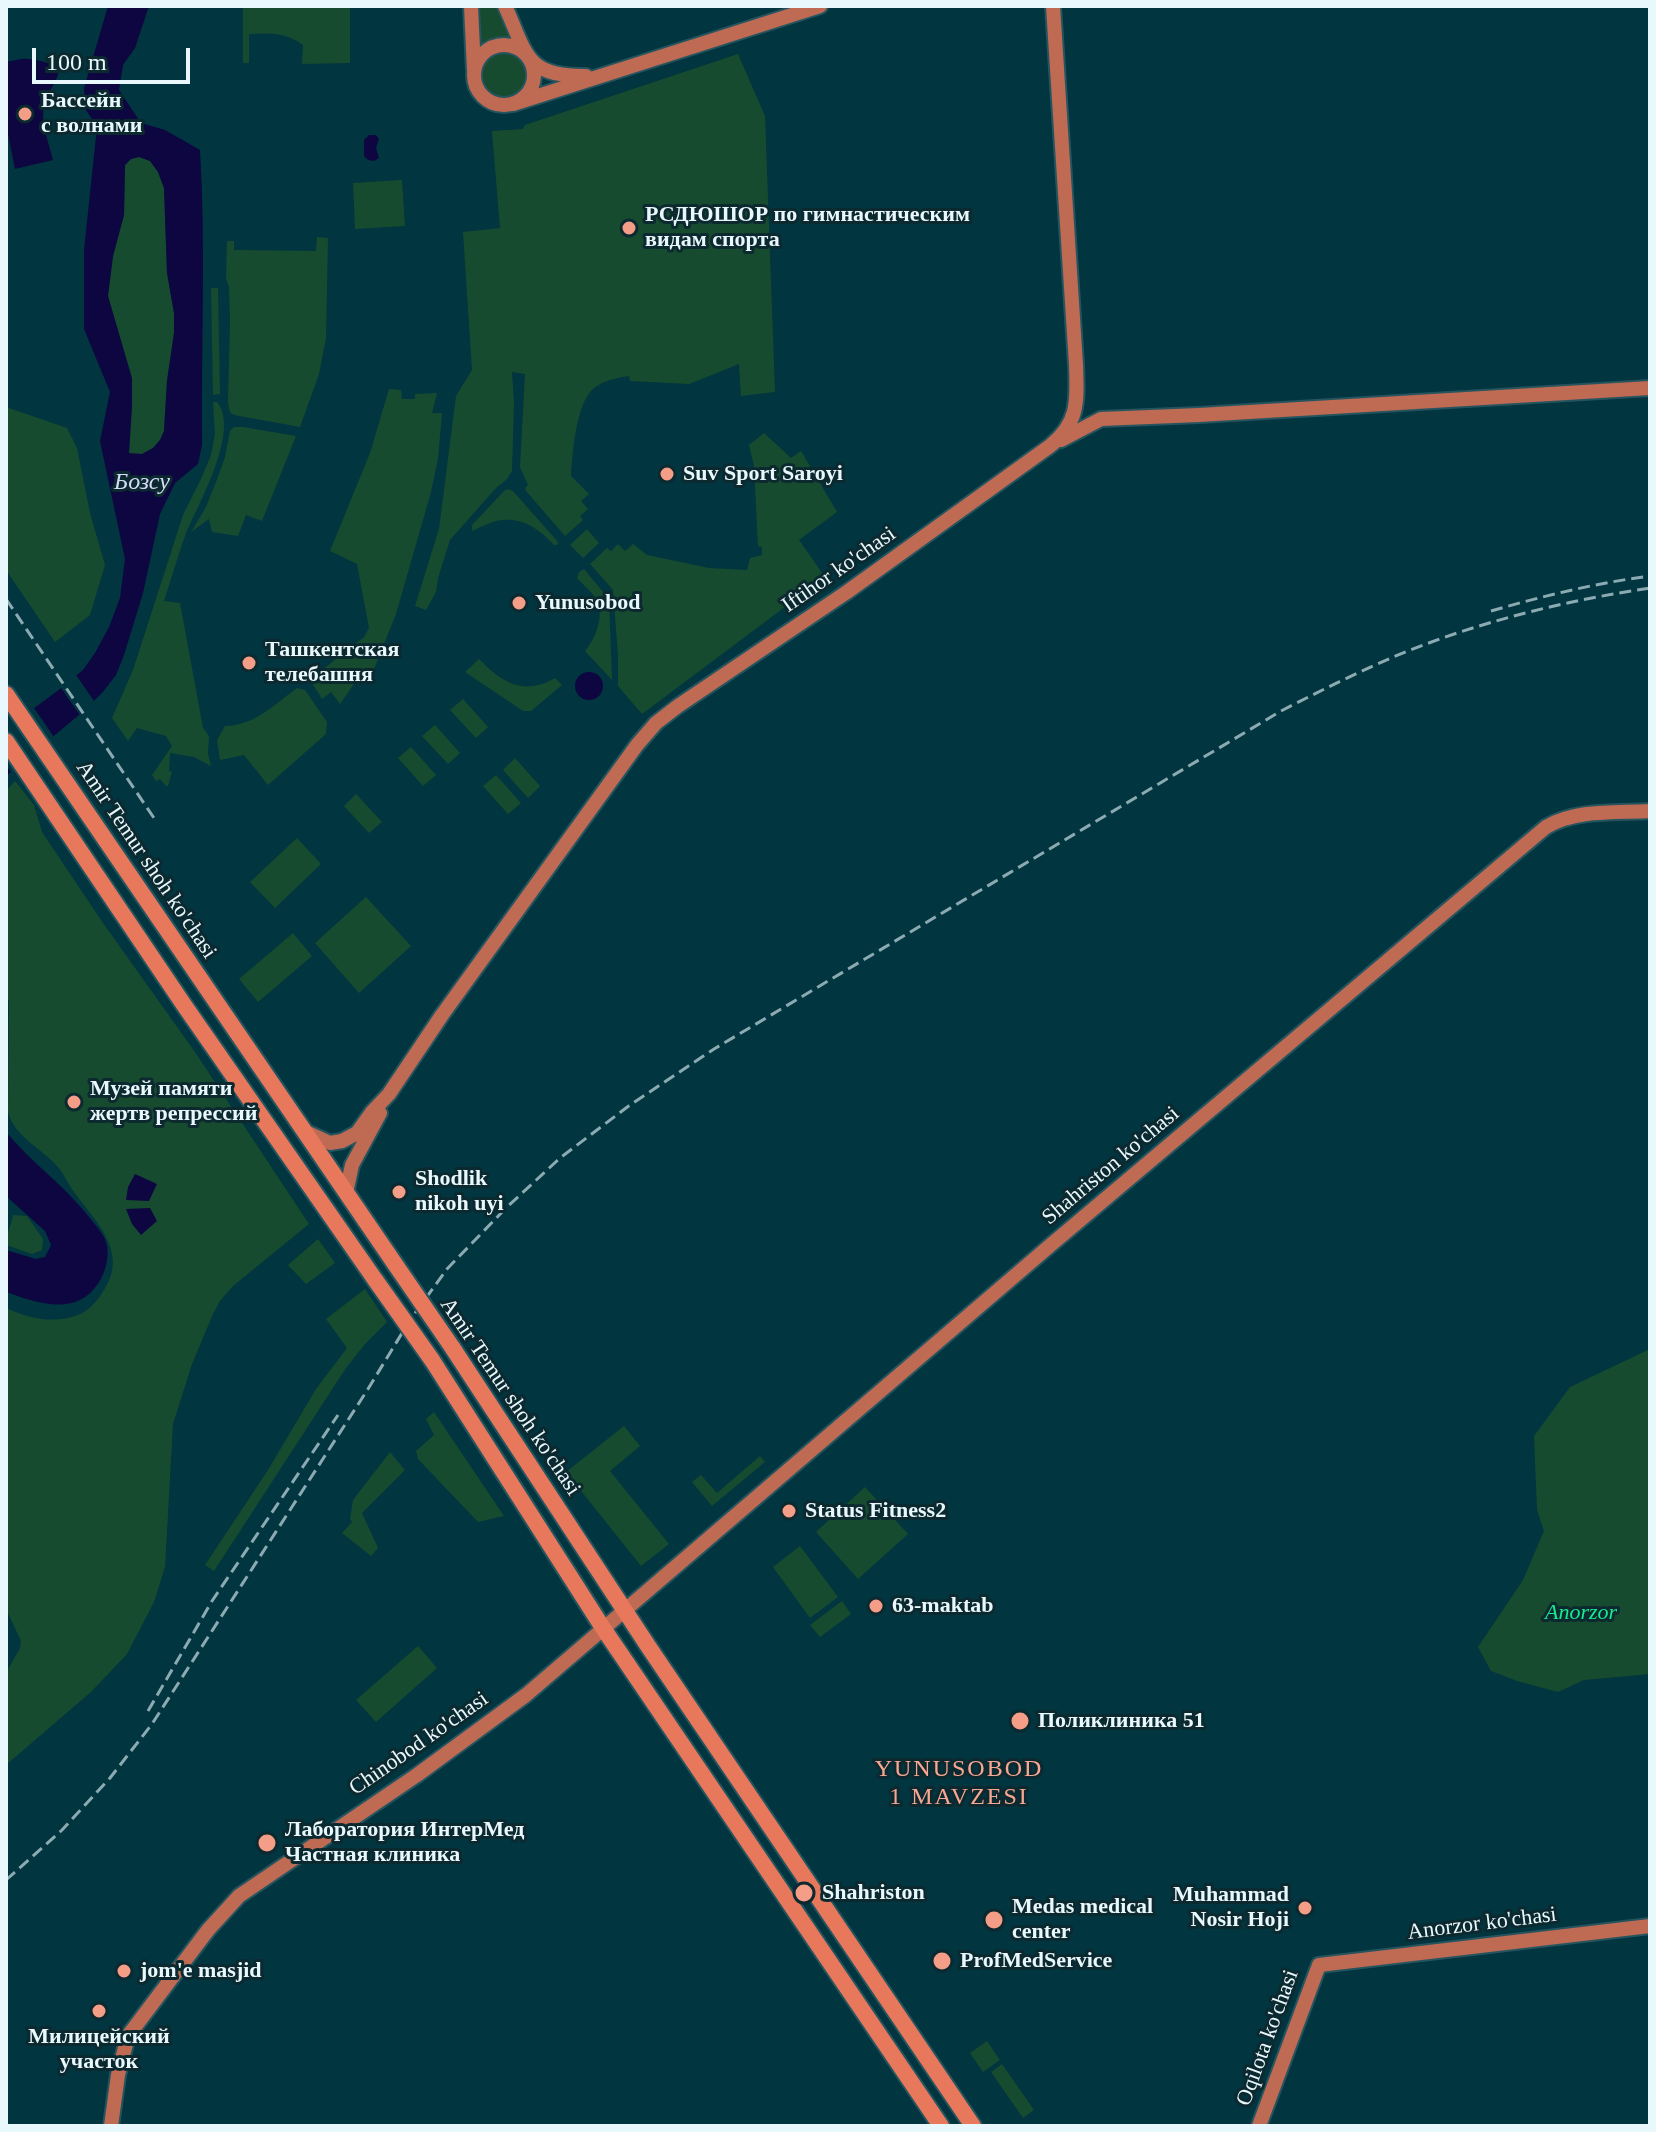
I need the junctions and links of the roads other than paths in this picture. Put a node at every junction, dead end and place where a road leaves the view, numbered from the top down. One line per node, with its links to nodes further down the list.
1 (471, 6): 6 (main road)
2 (505, 6): 5 (main road)
3 (820, 6): 7 (main road)
4 (1053, 6): 9 (main road, Iftihor ko'chasi)
5 (528, 57): 6 (main road); 7 (main road); 8 (main road)
6 (474, 71): 8 (main road)
7 (598, 76): 8 (main road)
8 (513, 104)
9 (1077, 388): 11 (main road); 12 (main road, Iftihor ko'chasi)
10 (1650, 388): 11 (main road)
11 (1101, 419): 12 (main road)
12 (1050, 446): 16 (main road, Iftihor ko'chasi)
13 (6, 694): 17 (main road, Amir Temur shoh ko'chasi)
14 (6, 741): 20 (main road, Amir Temur shoh ko'chasi, bridge)
15 (1650, 811): 19 (main road, Shahriston ko'chasi)
16 (389, 1094): 17 (main road, Iftihor ko'chasi); 18 (main road, Iftihor ko'chasi)
17 (304, 1131): 18 (main road, Amir Temur shoh ko'chasi)
18 (346, 1193): 19 (main road, Amir Temur shoh ko'chasi, bridge)
19 (625, 1610): 20 (main road, Shahriston ko'chasi); 21 (main road, Amir Temur shoh ko'chasi)
20 (603, 1628): 22 (main road, Amir Temur shoh ko'chasi); 25 (main road, Chinobod ko'chasi)
21 (692, 1711): 22 (main road); 27 (main road, Amir Temur shoh ko'chasi)
22 (670, 1729): 26 (main road, Amir Temur shoh ko'chasi)
23 (1650, 1926): 24 (main road, Anorzor ko'chasi)
24 (1319, 1965): 28 (main road, Oqilota ko'chasi)
25 (111, 2126)
26 (941, 2126)
27 (973, 2126)
28 (1259, 2126)

